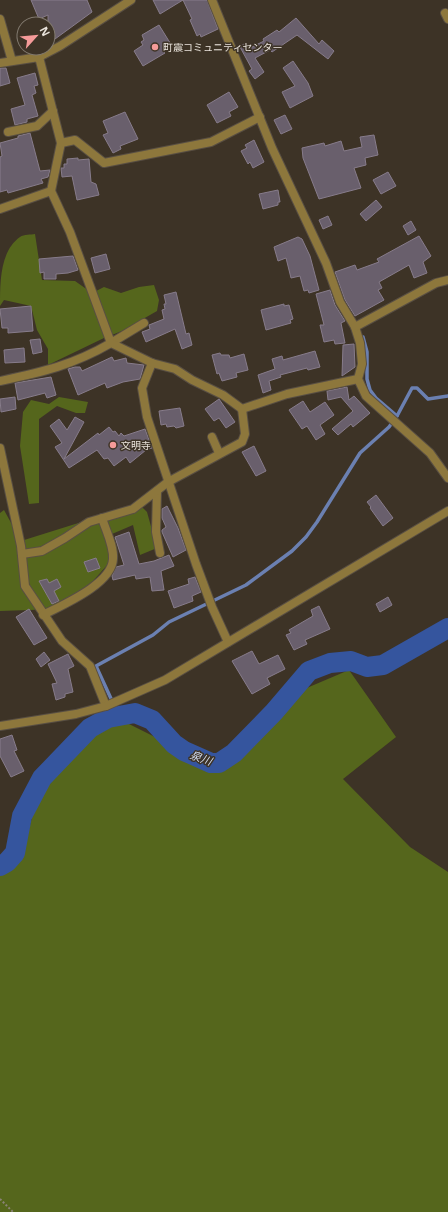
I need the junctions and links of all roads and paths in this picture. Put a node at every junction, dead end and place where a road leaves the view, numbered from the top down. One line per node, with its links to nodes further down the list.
1 (131, 0): 4 (street)
2 (212, 0): 8 (street)
3 (0, 19): 5 (street)
4 (39, 57): 5 (street); 7 (street)
5 (12, 61): 6 (street)
6 (0, 63)
7 (53, 112): 9 (street); 10 (street)
8 (260, 117): 10 (street); 15 (street)
9 (8, 132)
10 (61, 142): 11 (street)
11 (51, 191): 12 (street); 16 (street)
12 (0, 209)
13 (448, 280): 15 (street)
14 (144, 324): 16 (street)
15 (355, 327): 18 (street)
16 (111, 343): 17 (street); 19 (street)
17 (152, 363): 20 (street); 25 (street)
18 (358, 379): 20 (street); 24 (street)
19 (0, 381)
20 (242, 409): 23 (street)
21 (212, 437): 23 (street)
22 (0, 448): 30 (street)
23 (219, 453): 25 (street)
24 (448, 478)
25 (168, 482): 26 (street); 32 (street)
26 (157, 491): 28 (street); 29 (street)
27 (448, 512): 32 (street)
28 (102, 518): 30 (street); 31 (street)
29 (160, 553)
30 (22, 554): 31 (street)
31 (43, 615): 33 (street)
32 (228, 642): 33 (street)
33 (106, 706): 34 (street)
34 (0, 726)
35 (0, 1199): 36 (path)
36 (13, 1212)

